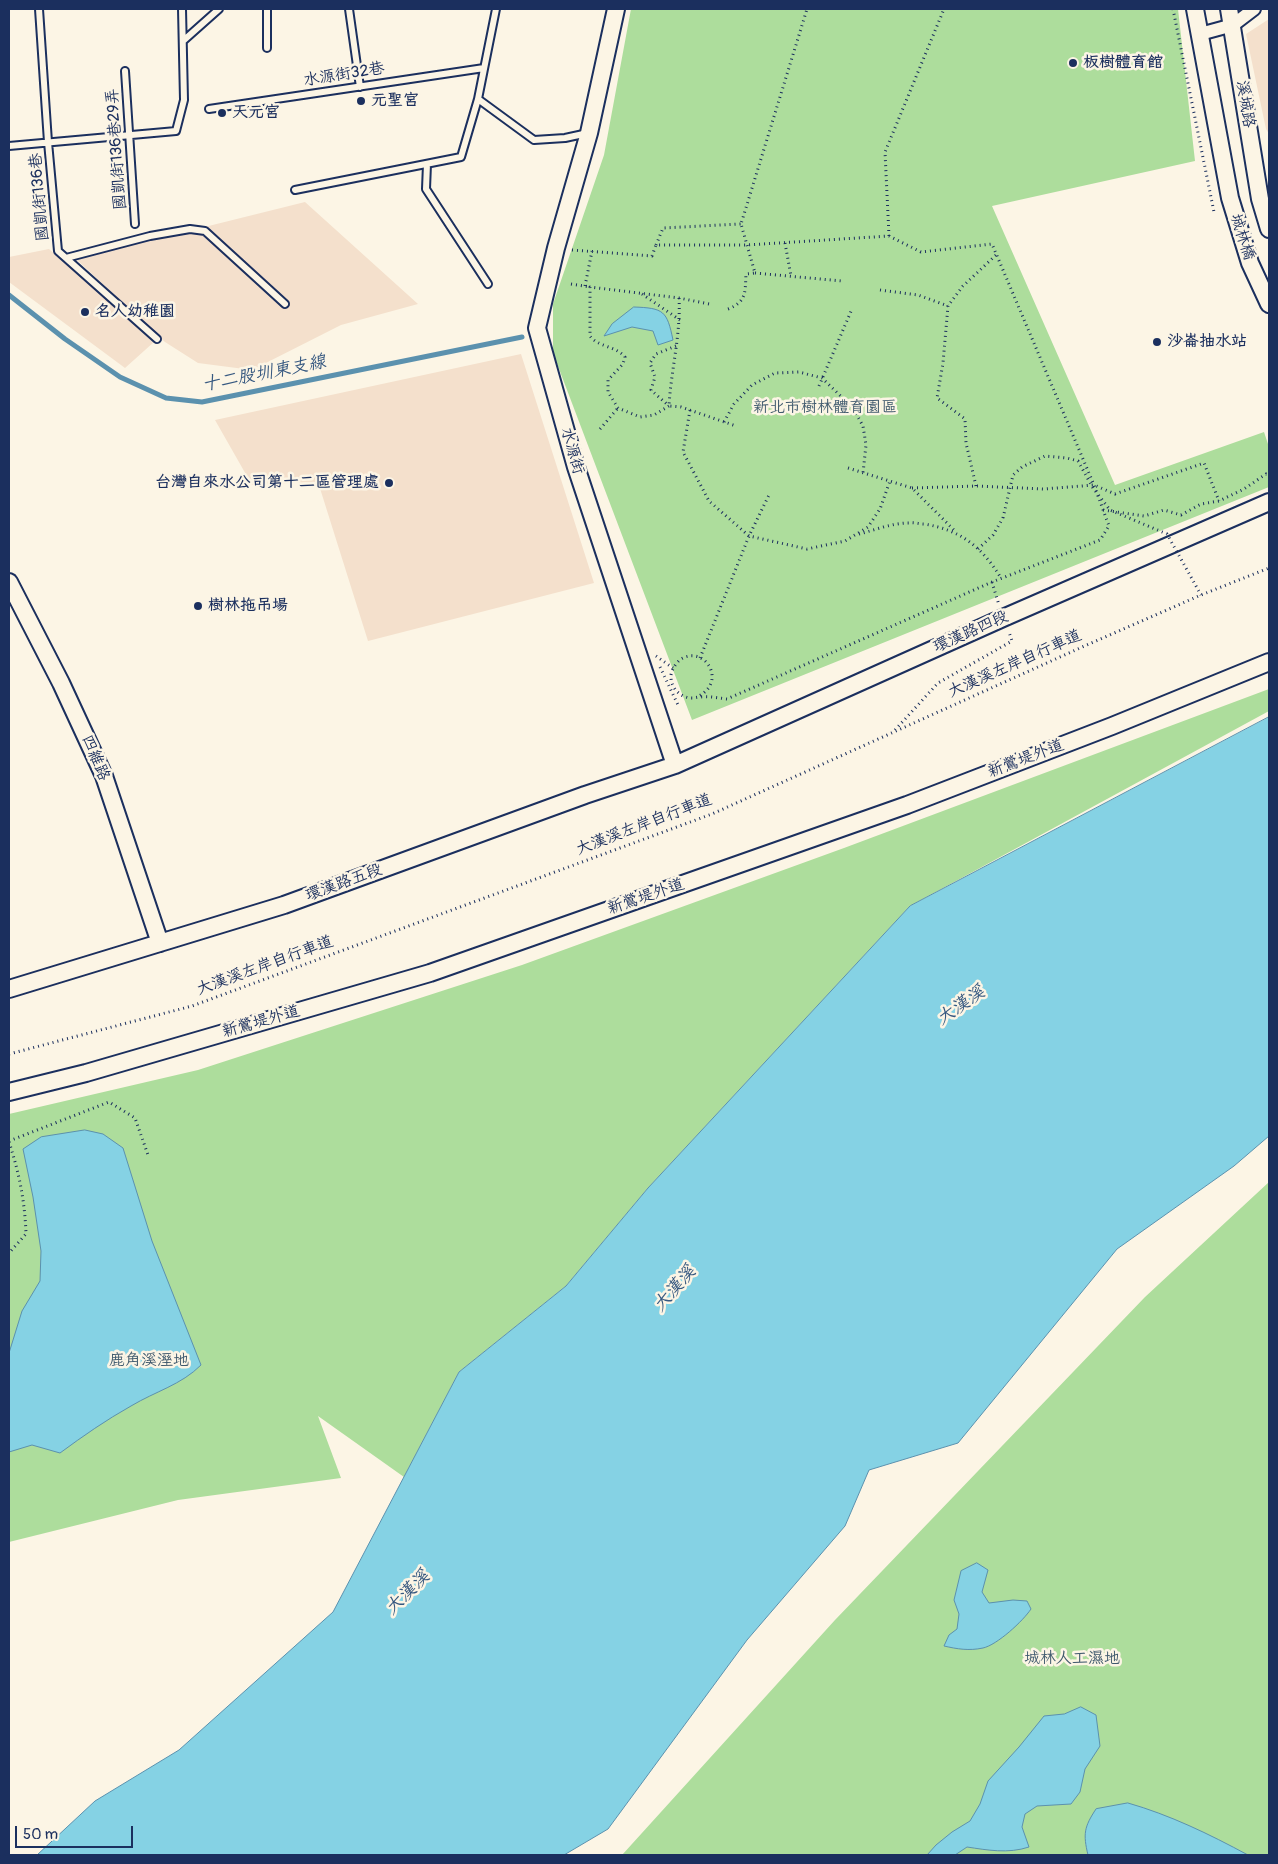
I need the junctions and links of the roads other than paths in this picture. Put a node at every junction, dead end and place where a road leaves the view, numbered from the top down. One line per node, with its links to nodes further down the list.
1 (40, 9): 22 (lane, 國凱街136巷)
2 (182, 9): 13 (lane)
3 (220, 9): 13 (lane)
4 (267, 9): 14 (lane)
5 (349, 9): 17 (lane)
6 (496, 9): 15 (lane)
7 (616, 9): 20 (street, 水源街)
8 (1195, 9): 12 (street, 溪城路)
9 (1229, 9): 11 (street, 溪城路)
10 (1254, 9): 11 (street)
11 (1233, 25): 12 (street); 26 (street, 溪城路)
12 (1200, 34): 27 (street, 溪城路)
13 (183, 41): 21 (lane)
14 (267, 48)
15 (484, 68): 17 (lane, 水源街32巷); 18 (lane)
16 (126, 72): 21 (lane, 國凱街136巷29弄)
17 (360, 87): 19 (lane, 水源街32巷)
18 (478, 99): 20 (lane); 24 (lane)
19 (209, 109)
20 (589, 133): 38 (street, 水源街)
21 (130, 135): 22 (lane); 28 (lane, 國凱街136巷29弄)
22 (48, 142): 23 (lane); 30 (lane, 國凱街136巷)
23 (9, 146)
24 (427, 164): 25 (lane); 31 (lane)
25 (295, 190)
26 (1263, 191): 29 (street, 城林橋)
27 (1230, 198): 33 (street, 城林橋)
28 (135, 224)
29 (1269, 229)
30 (66, 258): 32 (lane); 34 (lane, 國凱街136巷)
31 (488, 284)
32 (285, 304)
33 (1269, 304)
34 (157, 339)
35 (1269, 502): 38 (street, 環漢路四段)
36 (9, 582): 39 (street, 四維路)
37 (1268, 662): 41 (street, 新鶯堤外道)
38 (675, 765): 39 (street, 環漢路五段)
39 (160, 943): 40 (street, 環漢路五段)
40 (9, 989)
41 (9, 1092)

